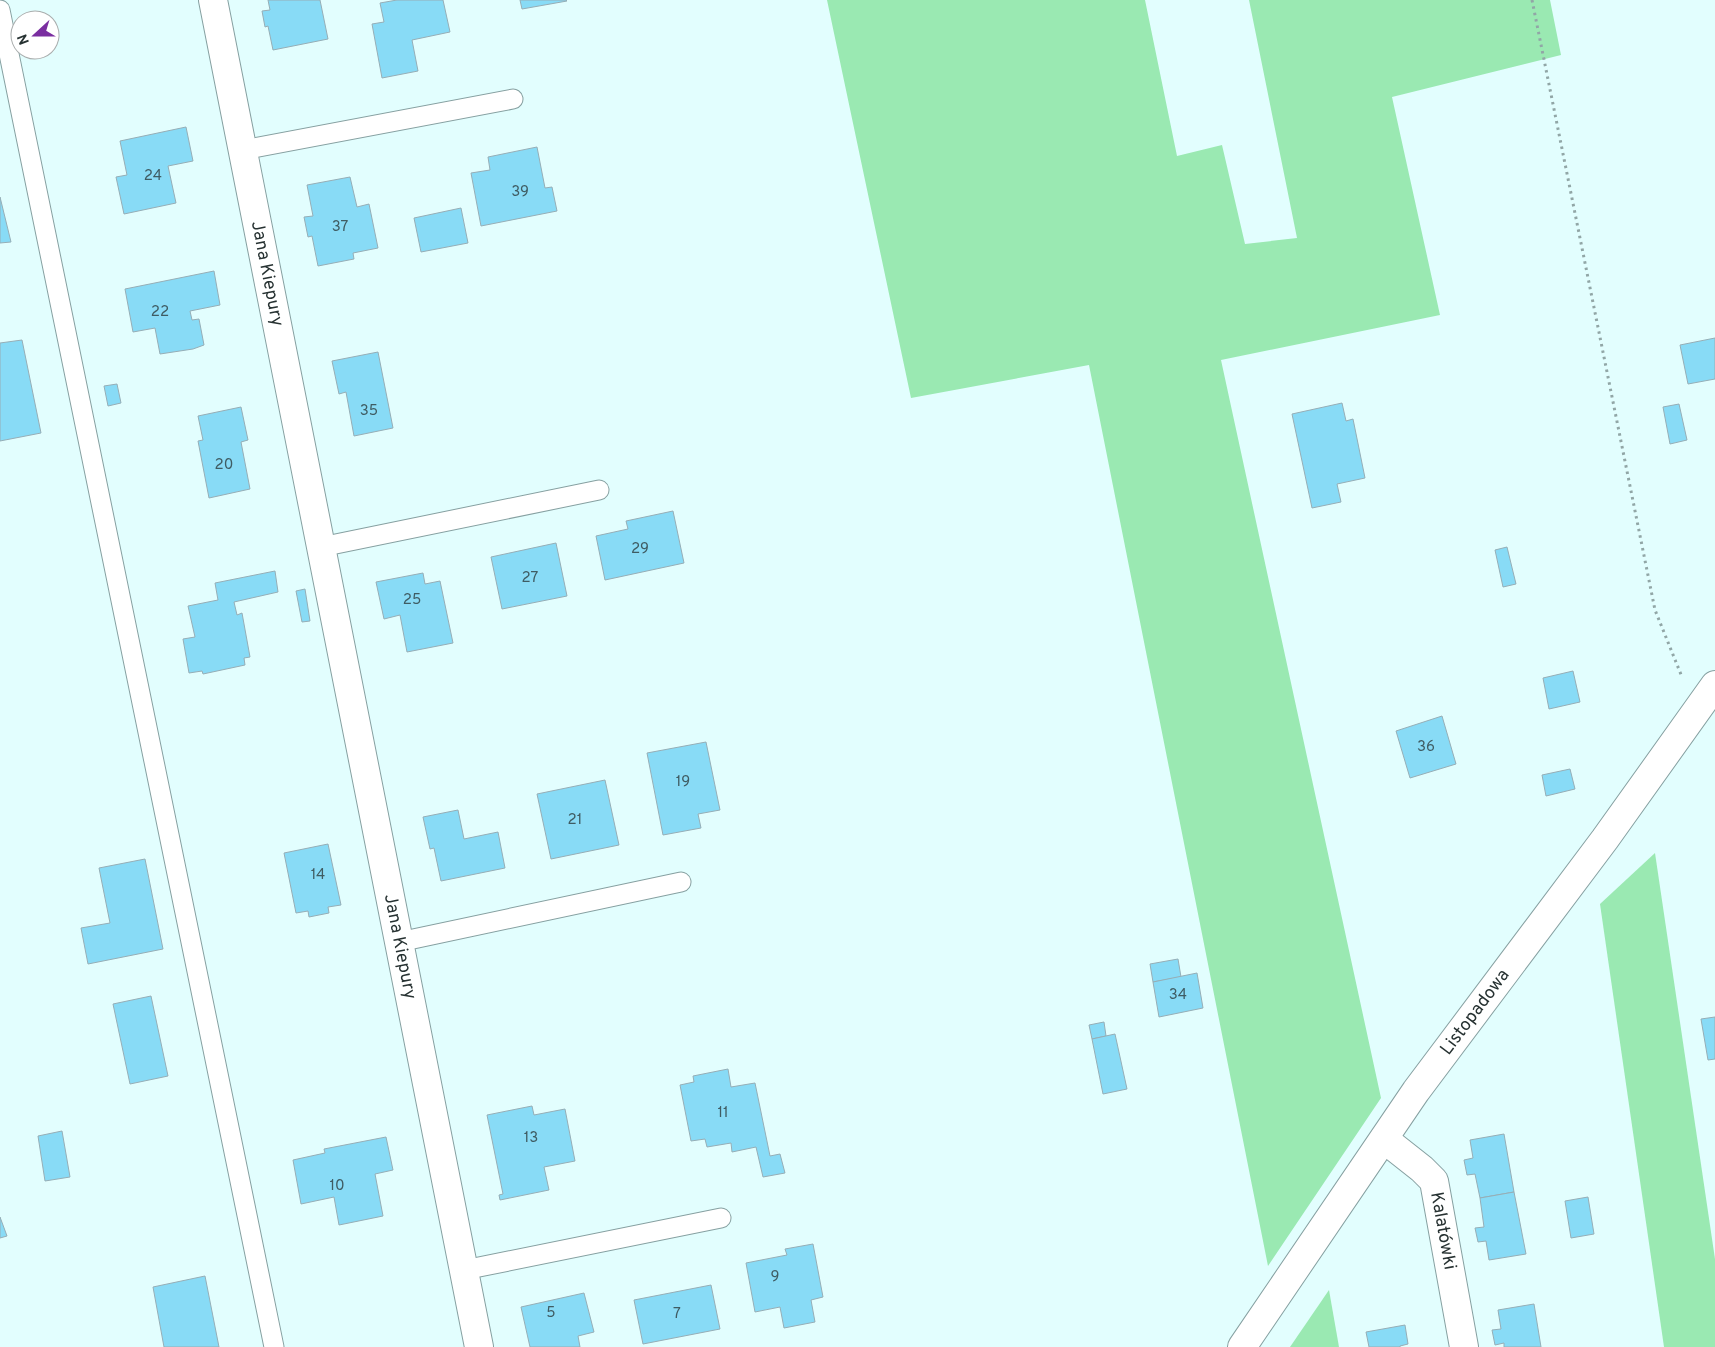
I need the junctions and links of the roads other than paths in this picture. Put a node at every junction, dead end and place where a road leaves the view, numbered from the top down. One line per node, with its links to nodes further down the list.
1 (213, 0): 4 (street, Jana Kiepury)
2 (0, 10): 13 (lane)
3 (513, 99): 4 (lane)
4 (243, 150): 6 (street, Jana Kiepury)
5 (599, 490): 6 (lane)
6 (321, 547): 9 (street, Jana Kiepury)
7 (1715, 685): 10 (street, Listopadowa)
8 (680, 882): 9 (lane)
9 (399, 942): 12 (street, Jana Kiepury)
10 (1384, 1139): 15 (street, Listopadowa); 16 (street, Kalatówki)
11 (721, 1218): 12 (lane)
12 (464, 1270): 14 (street, Jana Kiepury)
13 (274, 1347)
14 (479, 1347)
15 (1242, 1347)
16 (1464, 1347)

